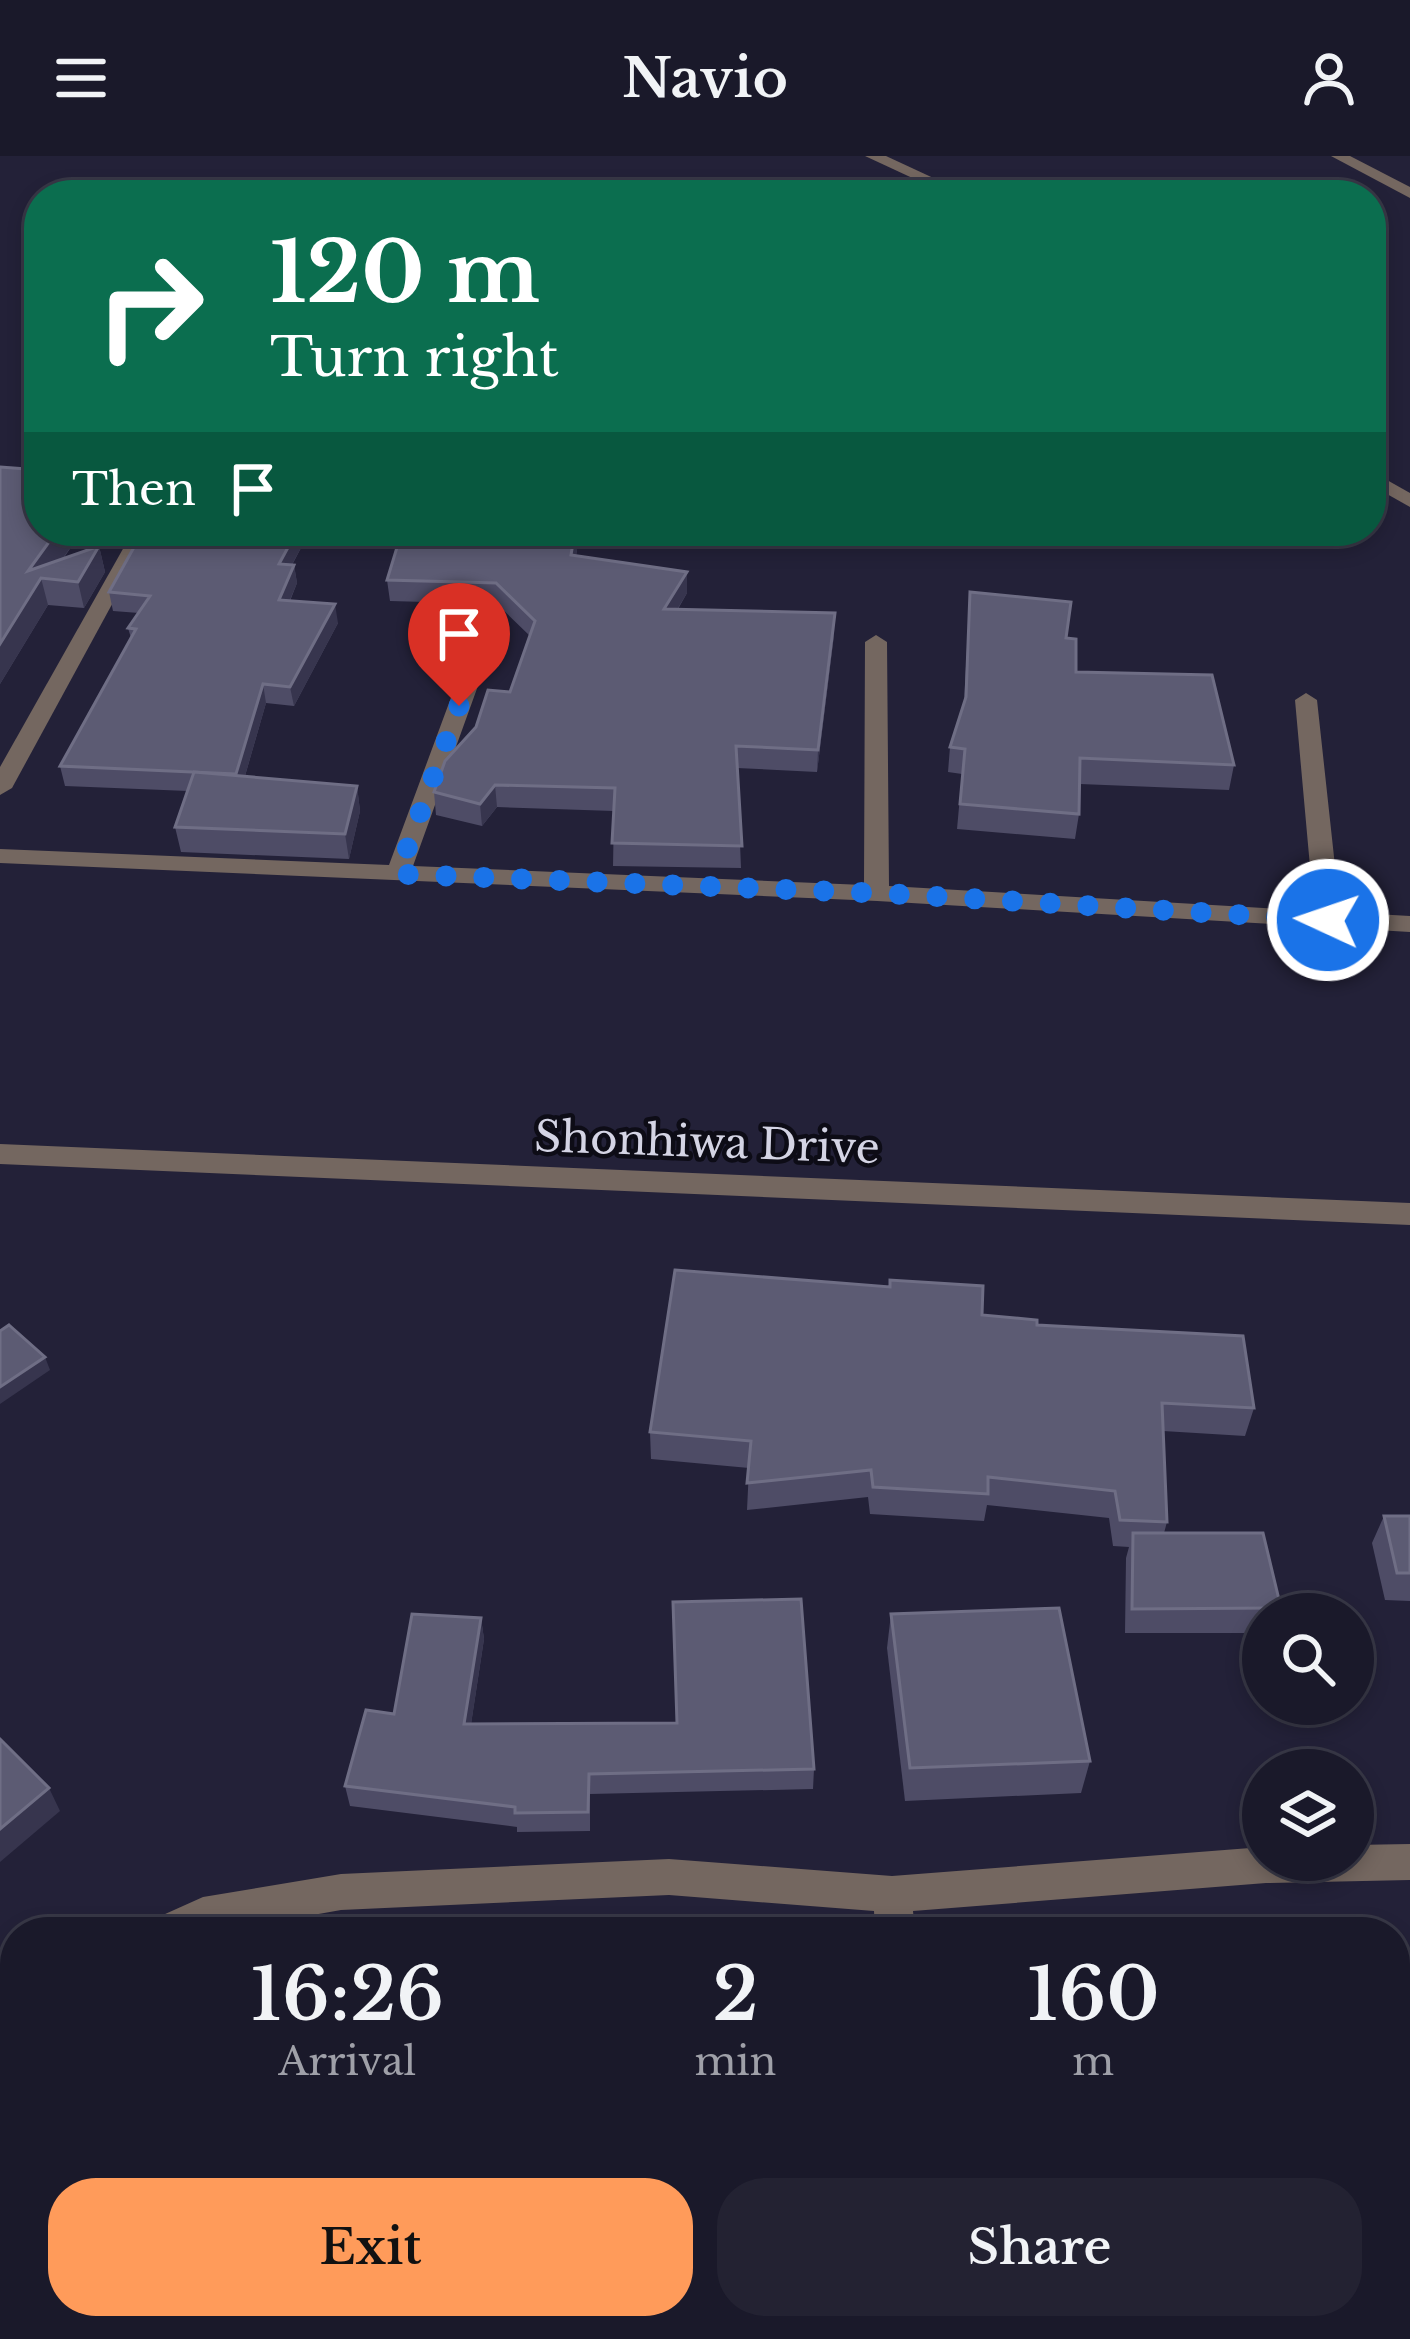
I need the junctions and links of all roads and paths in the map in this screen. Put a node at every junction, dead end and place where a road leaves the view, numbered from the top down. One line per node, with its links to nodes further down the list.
1 (873, 156): 3 (street)
2 (1339, 156): 4 (street)
3 (928, 180)
4 (1385, 180)
5 (131, 550): 9 (street)
6 (490, 622): 11 (street)
7 (876, 642): 12 (street)
8 (1306, 700): 13 (street)
9 (0, 788)
10 (0, 856): 11 (street)
11 (398, 874): 12 (street)
12 (877, 893): 13 (street)
13 (1328, 920): 14 (street)
14 (1410, 925)
15 (0, 1154): 16 (street, Shonhiwa Drive)
16 (1410, 1214)
17 (1410, 1862): 18 (street)
18 (893, 1913): 19 (street)
19 (201, 1917)

